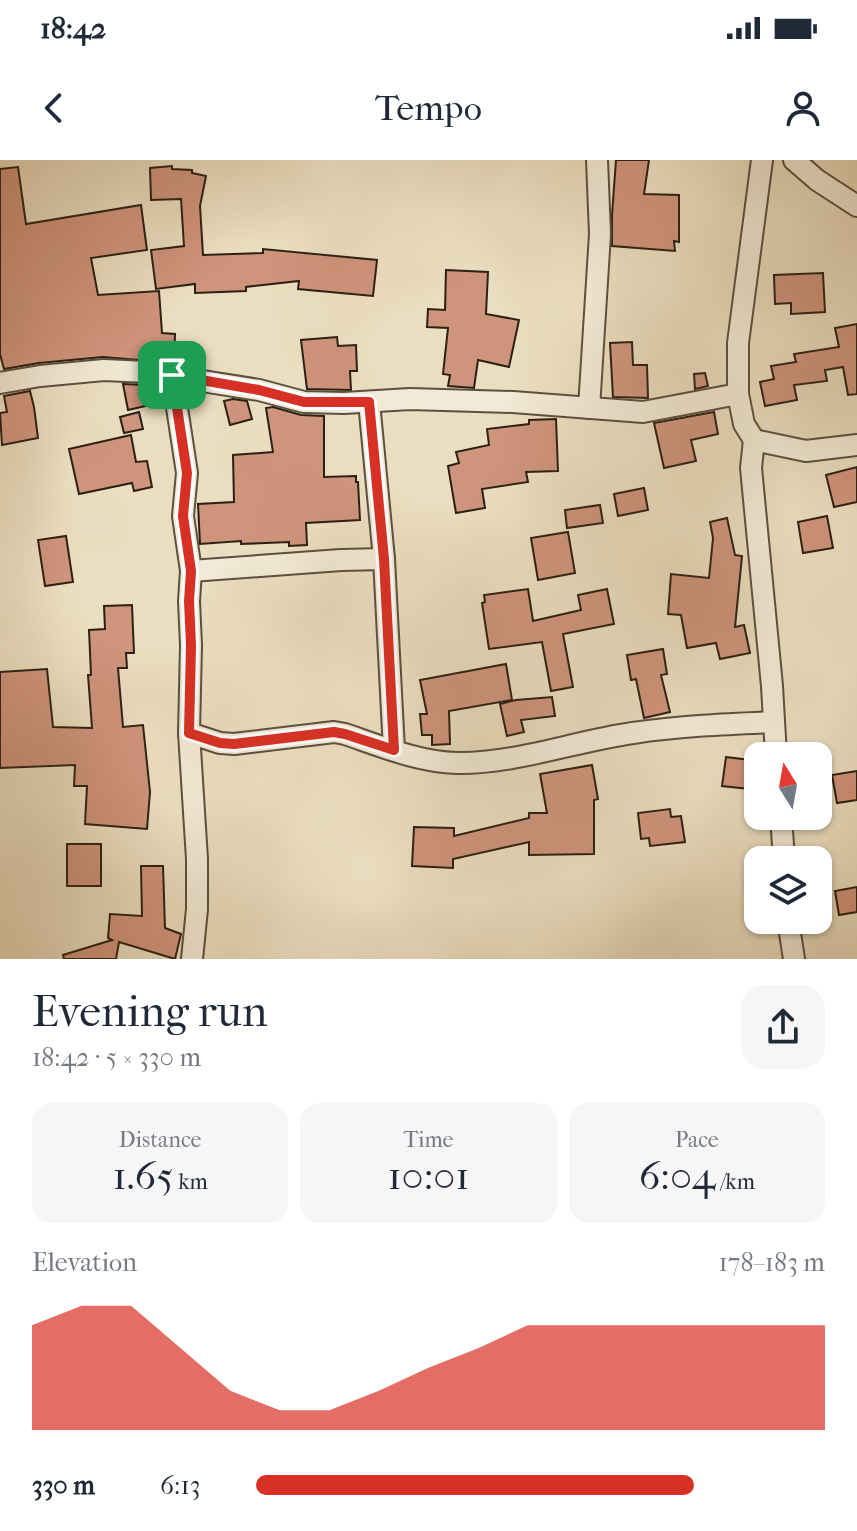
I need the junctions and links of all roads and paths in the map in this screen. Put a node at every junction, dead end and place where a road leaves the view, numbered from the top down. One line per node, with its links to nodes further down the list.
1 (597, 160): 9 (street)
2 (762, 160): 7 (street)
3 (794, 160): 4 (street)
4 (857, 206)
5 (172, 375): 6 (street); 8 (street); 13 (street)
6 (0, 383)
7 (738, 394): 9 (street); 10 (street)
8 (369, 402): 9 (street); 12 (street)
9 (589, 408)
10 (754, 440): 11 (street); 14 (street)
11 (857, 445)
12 (384, 559): 13 (street); 17 (street)
13 (191, 571): 15 (street)
14 (773, 722): 16 (street); 17 (street)
15 (189, 733): 17 (street); 19 (street)
16 (775, 742)
17 (394, 750)
18 (790, 934): 20 (street)
19 (192, 959)
20 (794, 959)

